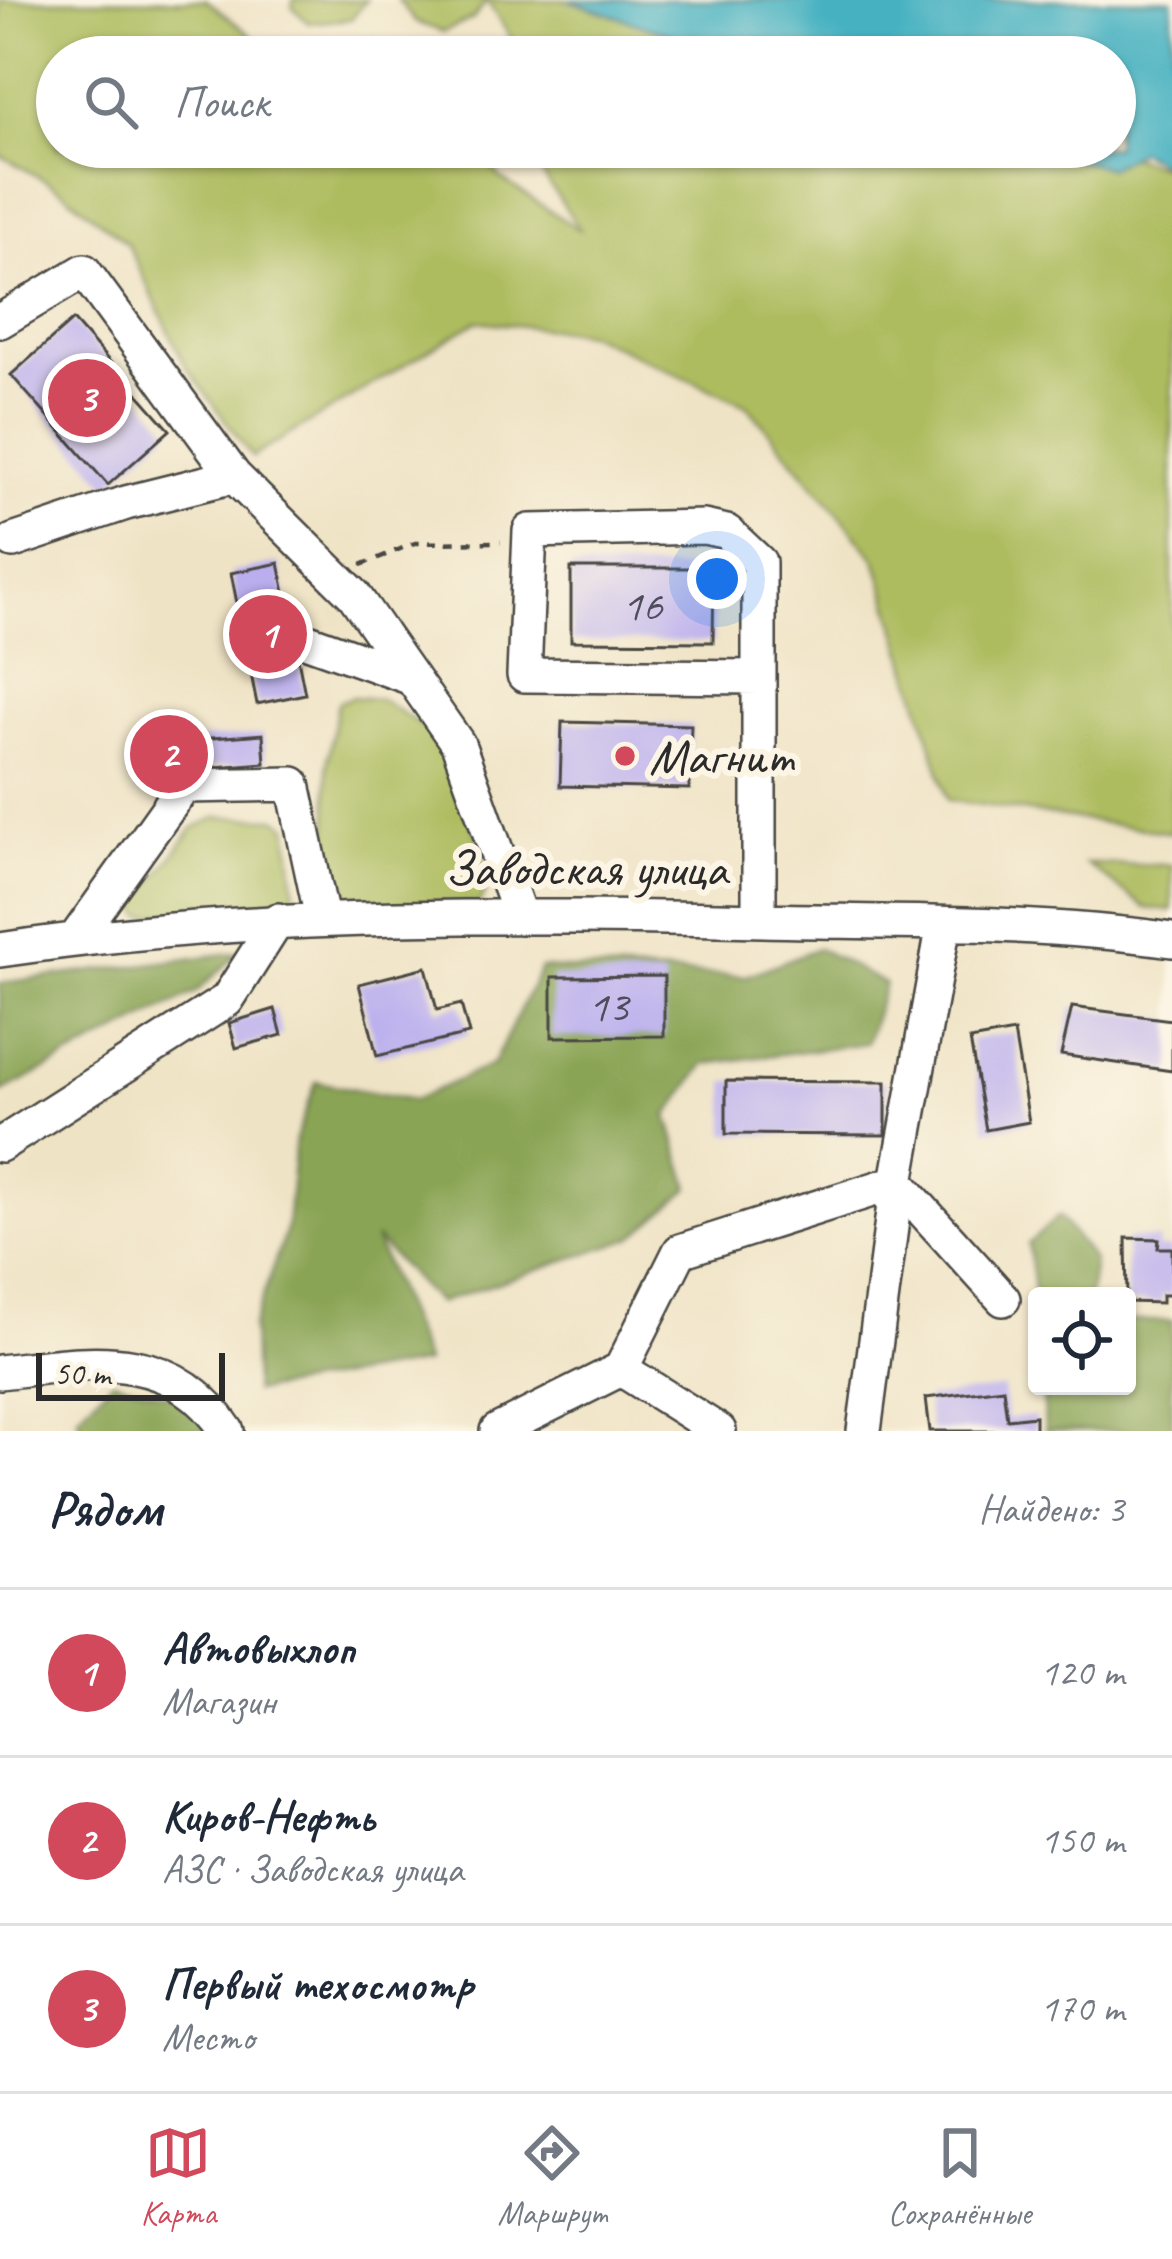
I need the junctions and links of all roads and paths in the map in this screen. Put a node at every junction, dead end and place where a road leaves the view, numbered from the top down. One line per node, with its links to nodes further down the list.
1 (0, 321): 2 (street)
2 (234, 476): 3 (street); 5 (street)
3 (13, 541)
4 (501, 542): 5 (path)
5 (336, 576): 8 (street)
6 (308, 641): 8 (street)
7 (759, 677): 7 (street); 12 (street)
8 (412, 678): 9 (street)
9 (520, 916): 10 (street, Заводская улица); 12 (street, Заводская улица)
10 (322, 918): 11 (street, Заводская улица); 14 (street)
11 (278, 920): 14 (street, Заводская улица); 17 (street)
12 (759, 920): 13 (street, Заводская улица)
13 (944, 924): 15 (street, Заводская улица); 18 (street)
14 (76, 939): 16 (street, Заводская улица)
15 (1172, 940)
16 (0, 950)
17 (0, 1145)
18 (897, 1182): 19 (street); 20 (street); 25 (street)
19 (1003, 1299)
20 (621, 1370): 23 (street); 24 (street)
21 (0, 1372): 22 (street)
22 (227, 1431)
23 (496, 1431)
24 (719, 1431)
25 (864, 1431)

